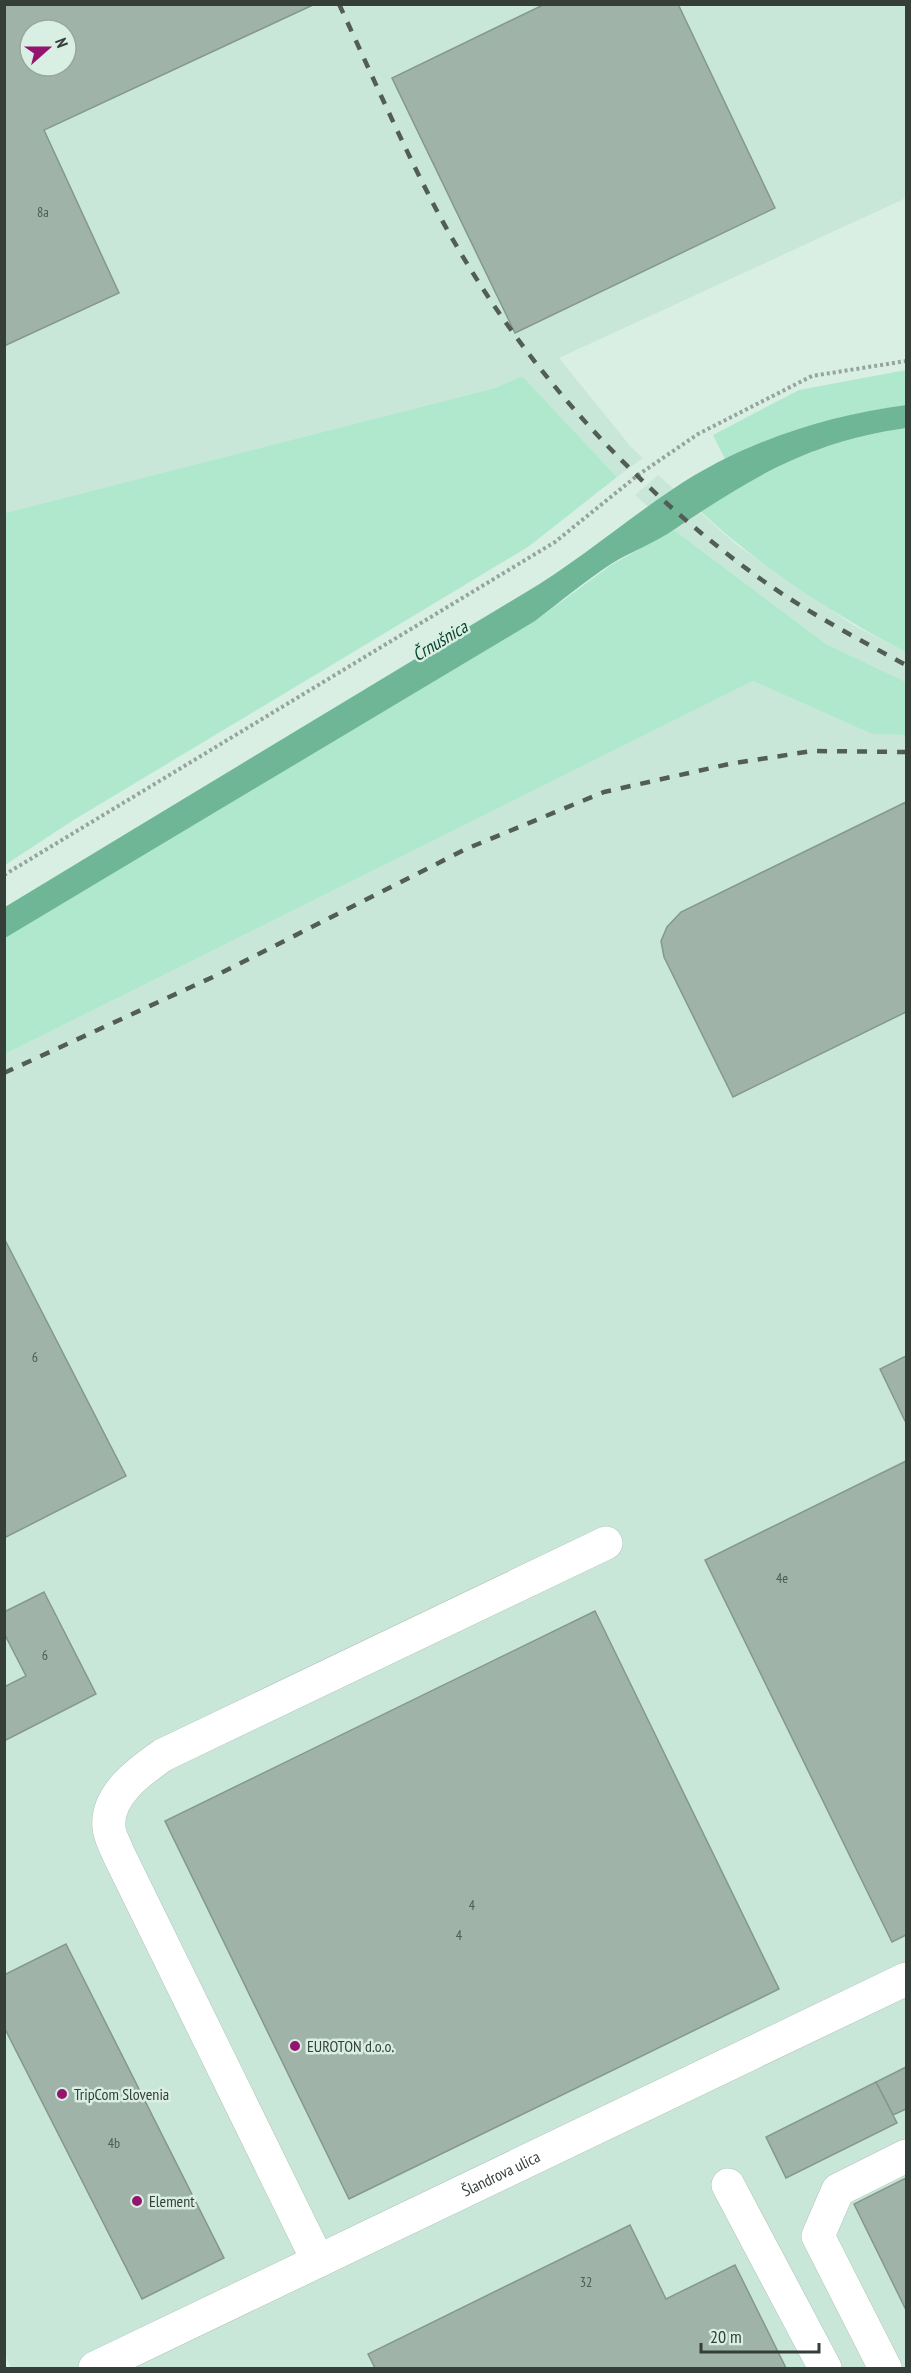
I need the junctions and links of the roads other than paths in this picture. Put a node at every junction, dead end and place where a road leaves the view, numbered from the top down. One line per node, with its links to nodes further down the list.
1 (606, 1542): 5 (street)
2 (906, 1979): 5 (street, Šlandrova ulica)
3 (906, 2156): 8 (street)
4 (728, 2185): 7 (street)
5 (318, 2261): 6 (street, Šlandrova ulica)
6 (100, 2367)
7 (825, 2368)
8 (885, 2368)

